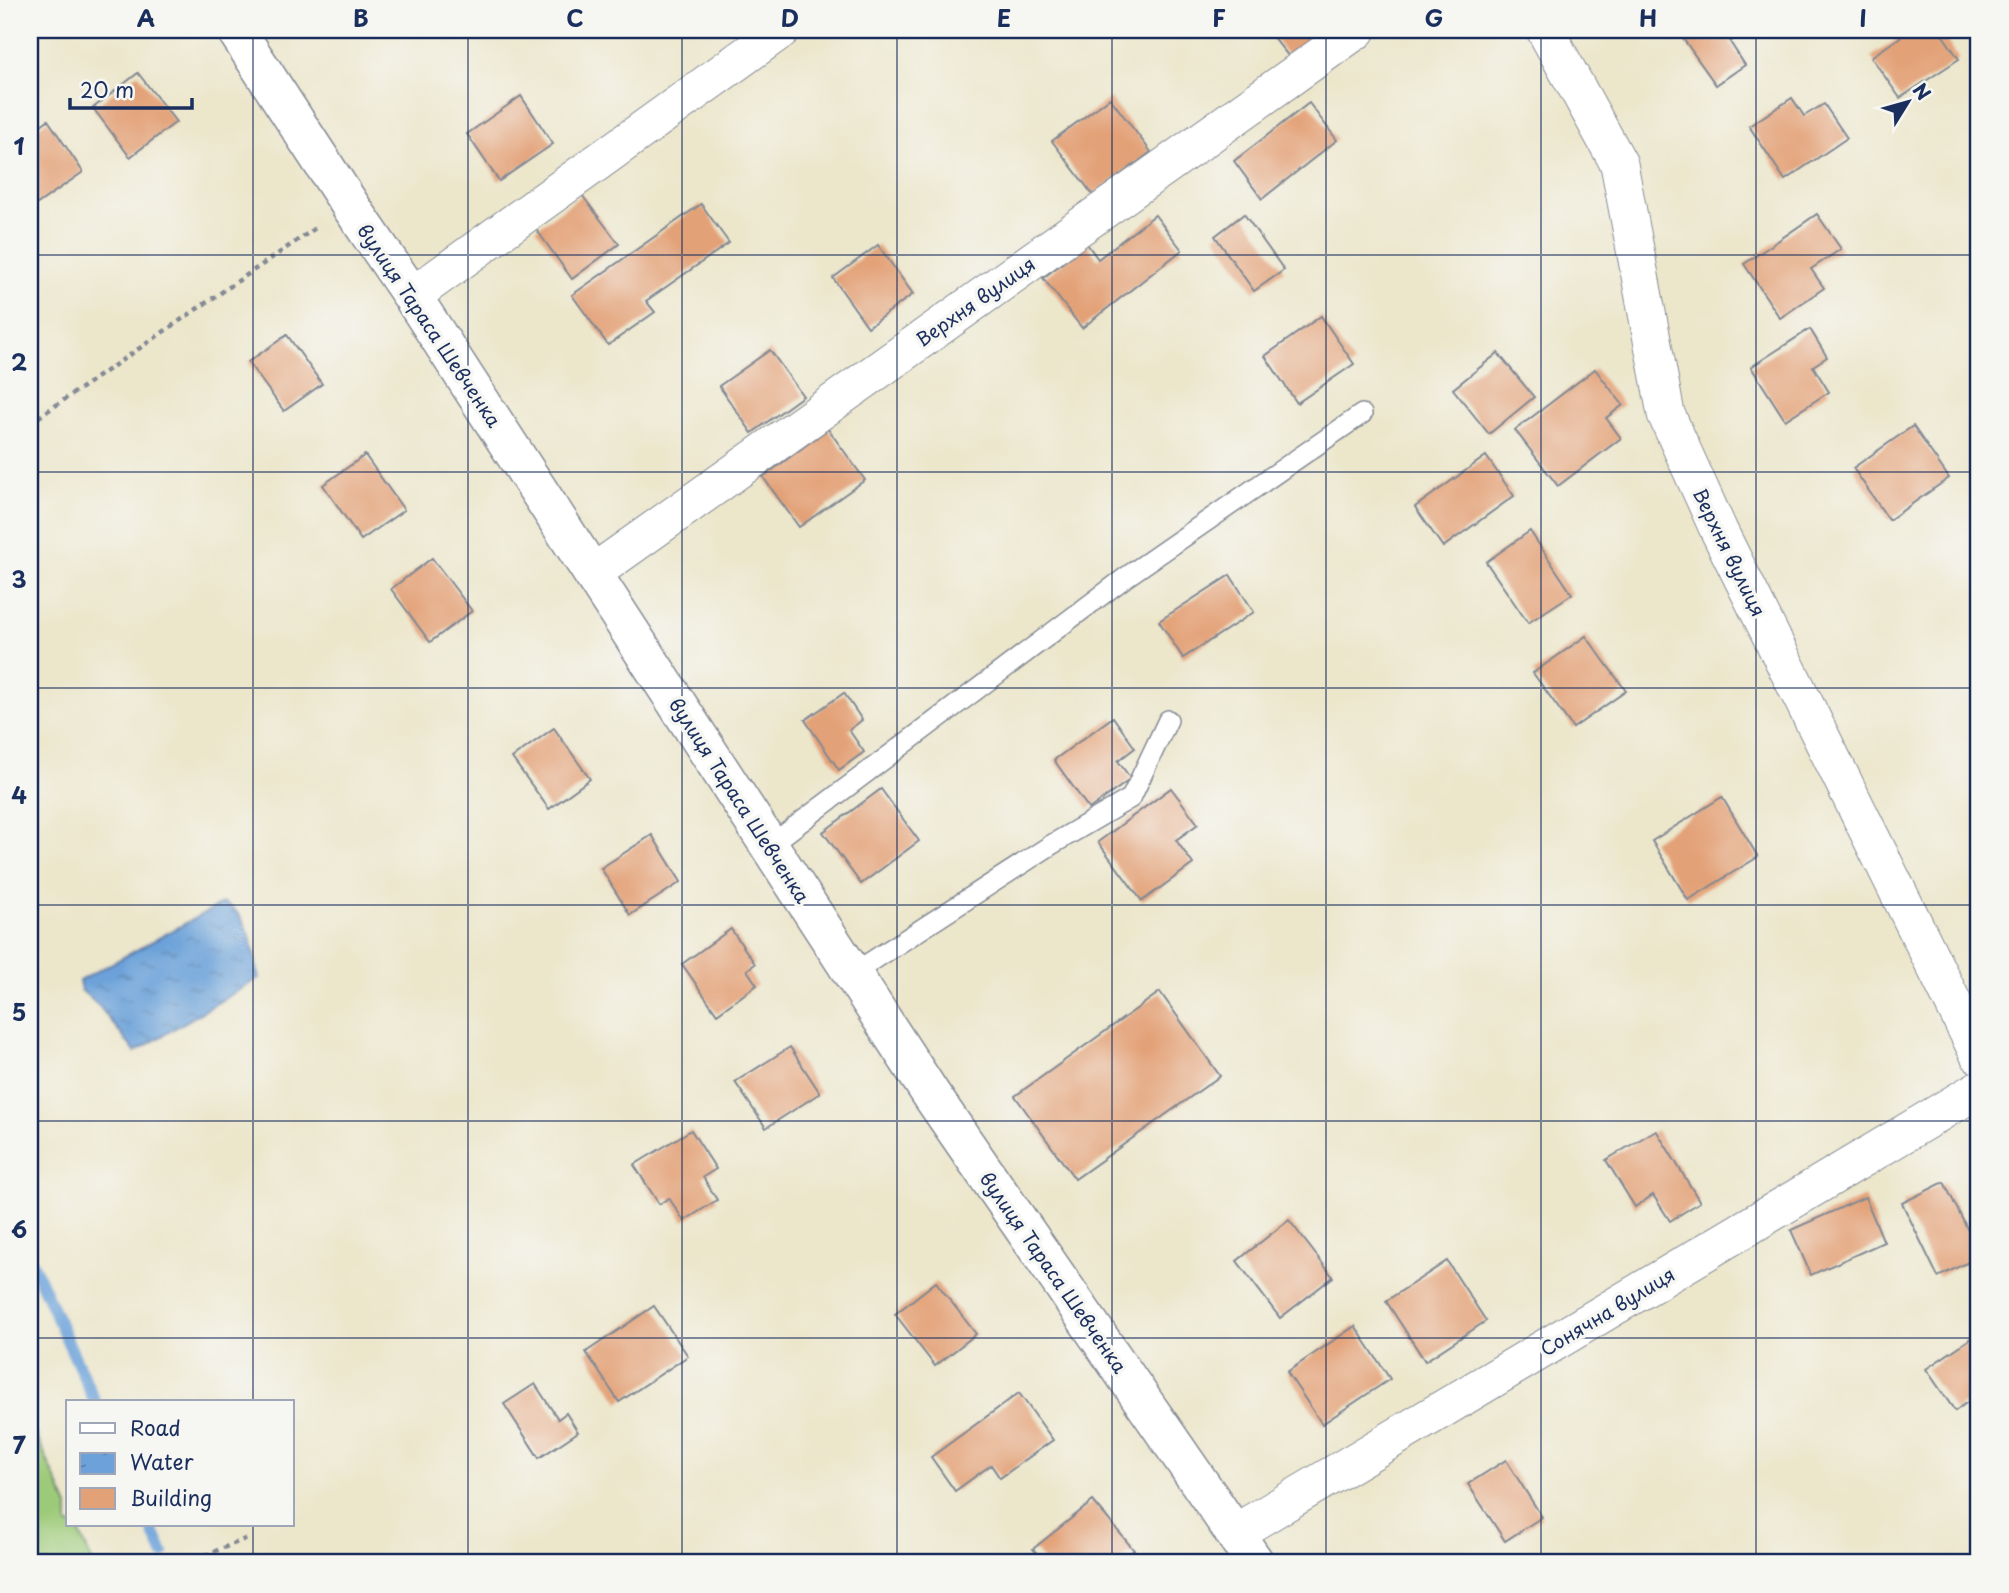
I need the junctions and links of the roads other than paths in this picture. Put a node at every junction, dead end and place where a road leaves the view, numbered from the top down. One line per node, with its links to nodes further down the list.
1 (236, 30): 5 (street, вулиця Тараса Шевченка)
2 (781, 30): 5 (street)
3 (1357, 30): 7 (street, Верхня вулиця)
4 (1545, 30): 11 (street, Верхня вулиця)
5 (412, 296): 7 (street, вулиця Тараса Шевченка)
6 (1362, 415): 9 (lane)
7 (593, 573): 9 (street, вулиця Тараса Шевченка)
8 (1168, 720): 10 (lane)
9 (769, 846): 10 (street, вулиця Тараса Шевченка)
10 (852, 974): 13 (street, вулиця Тараса Шевченка)
11 (1979, 1055)
12 (1979, 1089): 13 (street, Сонячна вулиця)
13 (1245, 1548)

